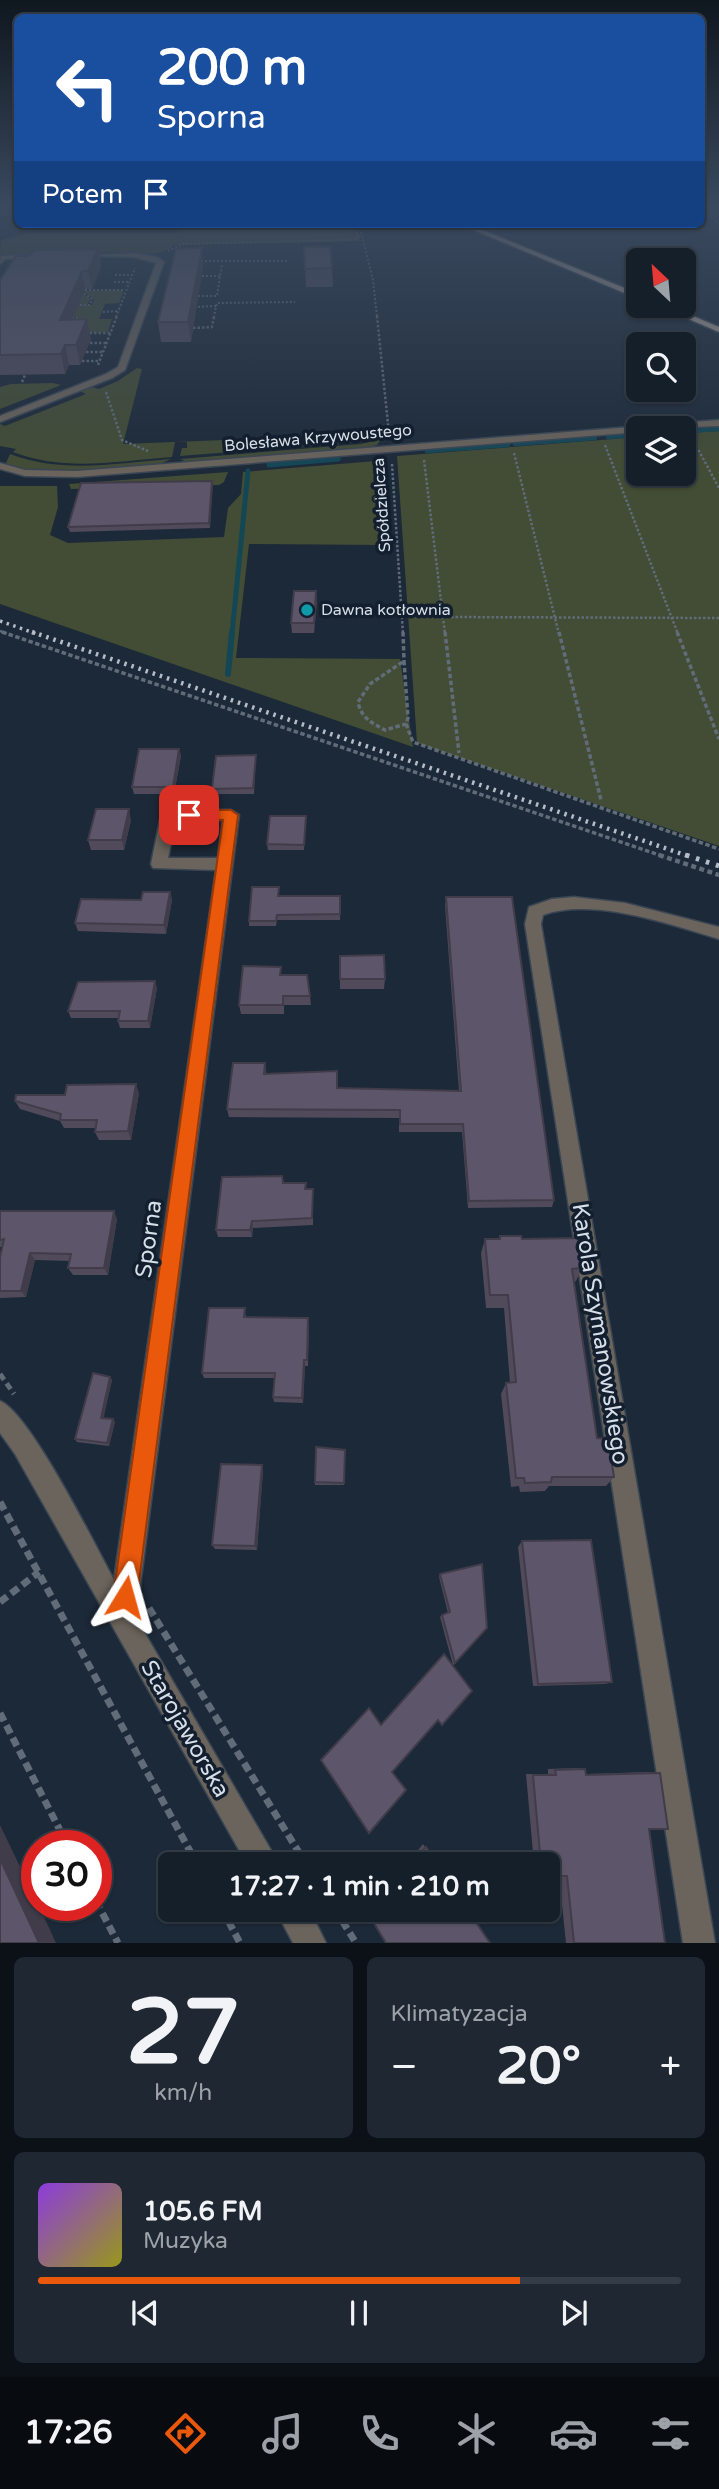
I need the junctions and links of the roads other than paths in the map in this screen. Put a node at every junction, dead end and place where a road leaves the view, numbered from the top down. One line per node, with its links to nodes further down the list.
1 (146, 297): 4 (street)
2 (690, 318): 3 (main road)
3 (719, 330)
4 (0, 419)
5 (719, 422): 6 (street, Bolesława Krzywoustego)
6 (696, 424)
7 (626, 430): 8 (street, Bolesława Krzywoustego)
8 (0, 466)
9 (225, 864): 12 (street, Sporna)
10 (719, 933): 16 (street, Karola Szymanowskiego)
11 (9, 1407): 12 (street, Starojaworska)
12 (122, 1620): 13 (street, Starojaworska)
13 (257, 1852)
14 (298, 1922): 15 (street)
15 (310, 1943)
16 (699, 1943)

